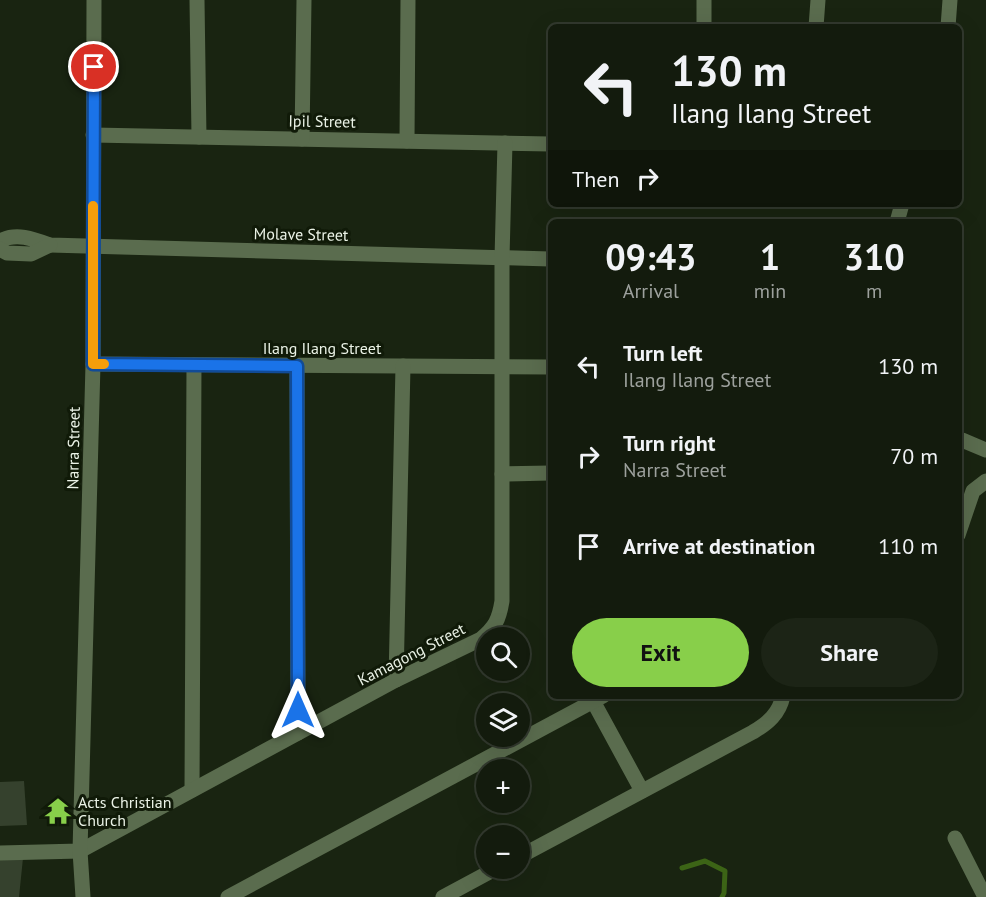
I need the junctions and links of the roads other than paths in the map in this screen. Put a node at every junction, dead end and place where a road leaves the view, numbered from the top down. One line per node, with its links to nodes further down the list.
1 (94, 0): 11 (street, Narra Street)
2 (197, 0): 12 (street)
3 (304, 0): 13 (street)
4 (408, 0): 14 (street)
5 (704, 0): 8 (street)
6 (818, 0): 9 (street)
7 (950, 0): 10 (street)
8 (704, 24)
9 (816, 24)
10 (948, 24)
11 (93, 135): 12 (street, Ipil Street); 19 (street, Narra Street)
12 (199, 137): 13 (street, Ipil Street)
13 (302, 139): 14 (street, Ipil Street)
14 (406, 141): 15 (street, Ipil Street)
15 (505, 143): 16 (street, Ipil Street); 21 (street, Kamagong Street)
16 (548, 144)
17 (0, 241): 18 (street, Molave Street)
18 (50, 246): 19 (street, Molave Street); 20 (street, Molave Street)
19 (93, 247): 21 (street, Molave Street); 23 (street, Narra Street)
20 (0, 249)
21 (502, 258): 22 (street, Molave Street); 27 (street, Kamagong Street)
22 (548, 259)
23 (93, 364): 24 (street, Ilang Ilang Street); 42 (street, Narra Street)
24 (194, 365): 25 (street, Ilang Ilang Street); 39 (street)
25 (297, 366): 26 (street, Ilang Ilang Street); 38 (street)
26 (403, 366): 27 (street, Ilang Ilang Street); 35 (street)
27 (503, 367): 28 (street, Ilang Ilang Street); 32 (street, Kamagong Street)
28 (548, 367)
29 (962, 440): 30 (street)
30 (986, 450)
31 (548, 473): 32 (street)
32 (502, 474): 35 (street, Kamagong Street)
33 (986, 481): 34 (street)
34 (962, 523)
35 (396, 680): 38 (street, Kamagong Street)
36 (598, 699): 40 (street); 47 (street)
37 (782, 699): 40 (street)
38 (298, 733): 39 (street, Kamagong Street)
39 (192, 790): 42 (street, Kamagong Street)
40 (642, 791): 43 (street)
41 (955, 838): 49 (street)
42 (80, 851): 44 (street, Kamagong Street); 46 (street, Narra Street)
43 (530, 851)
44 (0, 853)
45 (477, 879): 48 (street)
46 (82, 897)
47 (228, 897)
48 (443, 897)
49 (985, 897)

